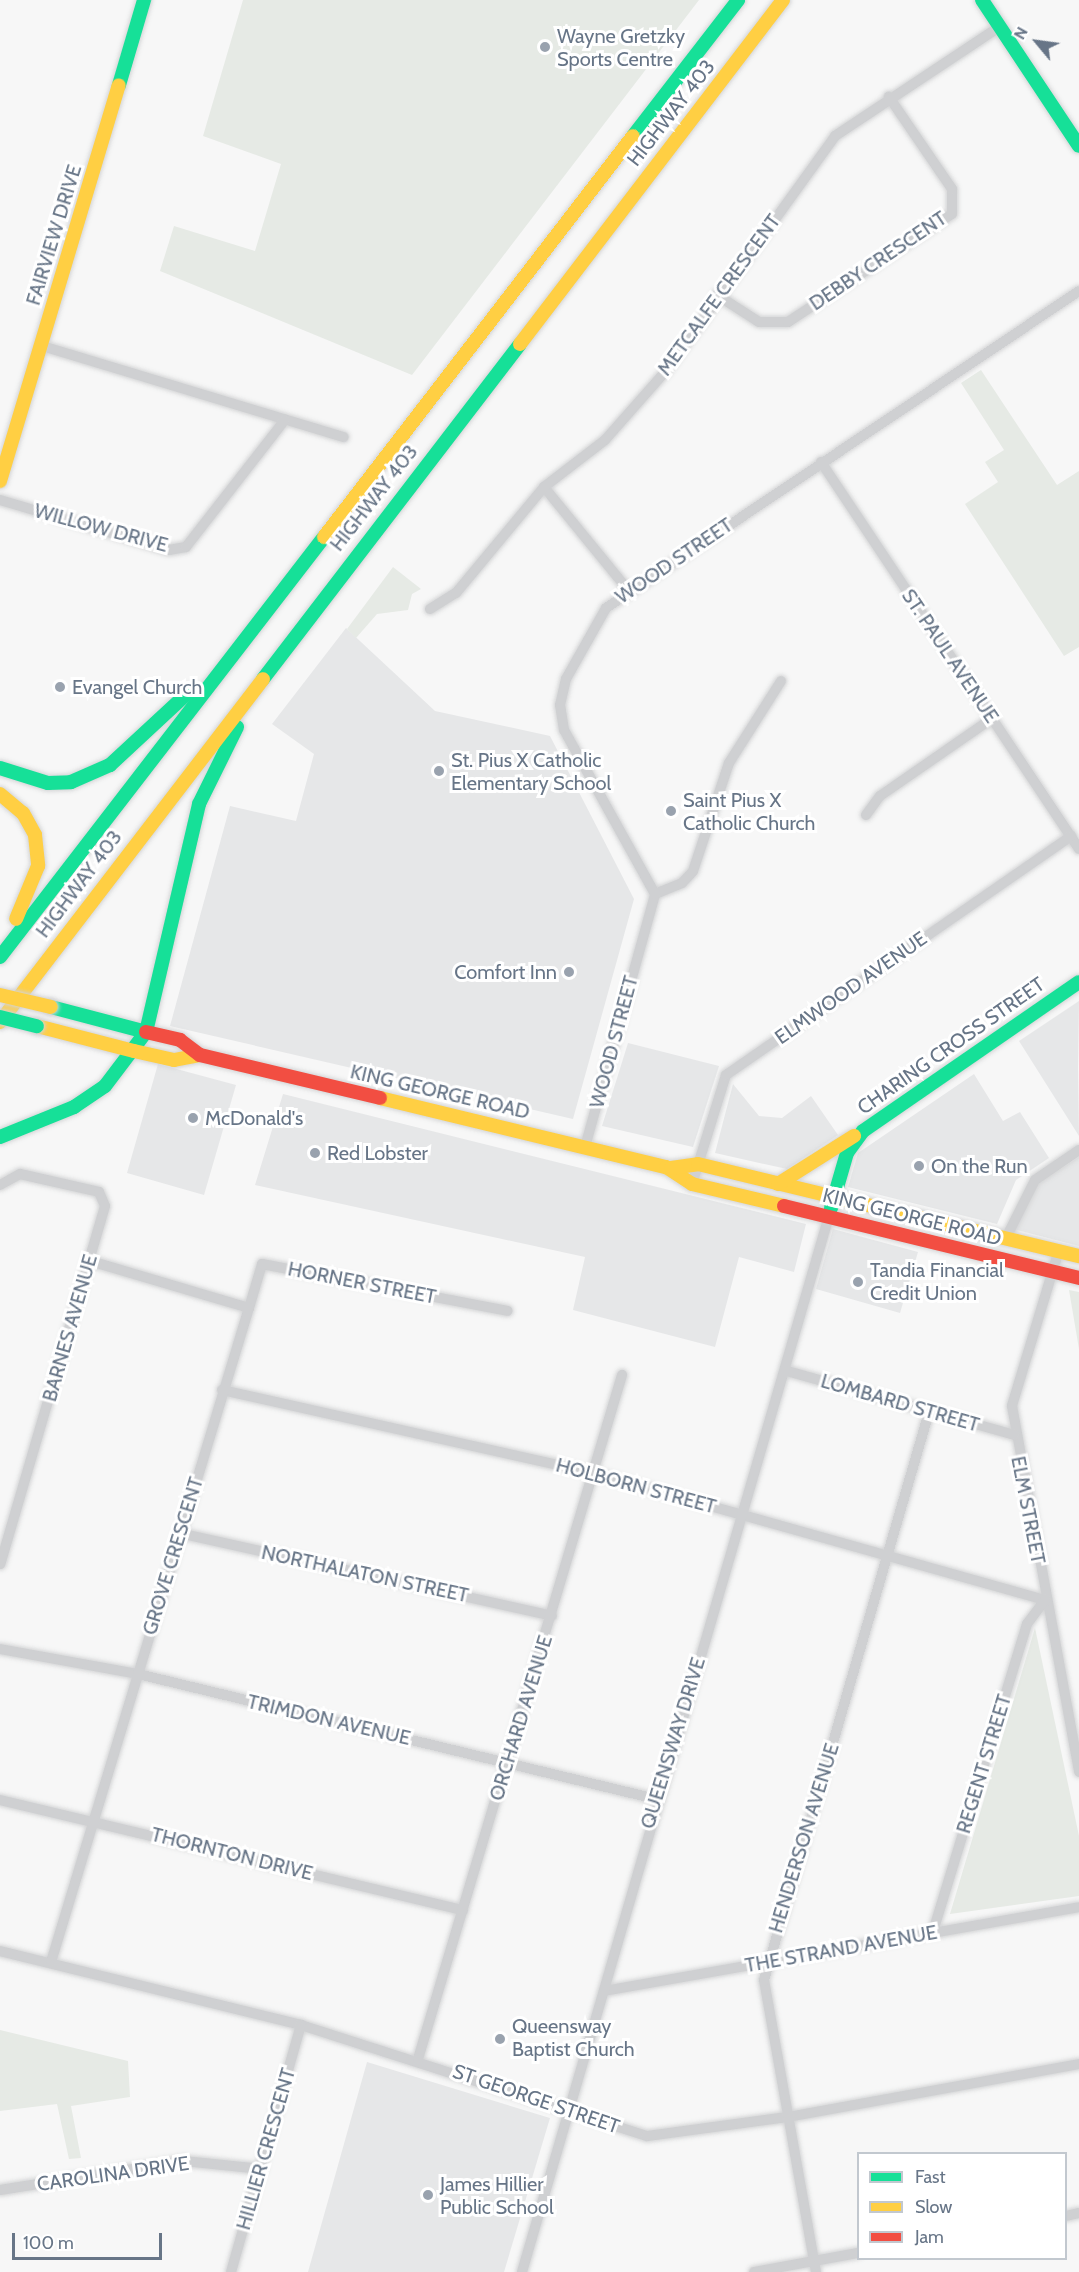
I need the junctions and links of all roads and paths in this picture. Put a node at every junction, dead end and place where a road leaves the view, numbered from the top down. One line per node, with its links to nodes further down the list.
1 (144, 0): 10 (main road, FAIRVIEW DRIVE)
2 (738, 0): 17 (main road, HIGHWAY 403)
3 (783, 0): 20 (main road, HIGHWAY 403)
4 (982, 0): 5 (main road)
5 (999, 27): 6 (street, METCALFE CRESCENT); 7 (main road)
6 (889, 97): 9 (street, METCALFE CRESCENT); 9 (street, DEBBY CRESCENT)
7 (1079, 146)
8 (1079, 291): 13 (street, WOOD STREET)
9 (717, 295): 15 (street, METCALFE CRESCENT)
10 (42, 346): 11 (street); 14 (main road, FAIRVIEW DRIVE)
11 (285, 420): 12 (street); 16 (street, WILLOW DRIVE)
12 (344, 437)
13 (821, 462): 18 (street, WOOD STREET); 22 (street, ST. PAUL AVENUE)
14 (0, 481)
15 (544, 486): 18 (street); 19 (street, METCALFE CRESCENT)
16 (0, 500)
17 (300, 568): 23 (main road); 30 (main road, HIGHWAY 403)
18 (628, 590): 28 (street, WOOD STREET)
19 (430, 609)
20 (300, 626): 34 (main road, HIGHWAY 403); 35 (main road)
21 (782, 681): 28 (street)
22 (991, 719): 25 (street); 26 (street, ST. PAUL AVENUE)
23 (0, 768)
24 (0, 794): 29 (main road)
25 (866, 815)
26 (1071, 836): 27 (street, ST. PAUL AVENUE); 42 (street, ELMWOOD AVENUE)
27 (1079, 849)
28 (655, 894): 40 (street, WOOD STREET)
29 (0, 944)
30 (0, 957)
31 (1079, 982): 38 (main road, CHARING CROSS STREET)
32 (0, 995): 35 (main road, KING GEORGE ROAD, bridge)
33 (0, 1017): 36 (main road, KING GEORGE ROAD, bridge)
34 (0, 1022)
35 (146, 1032): 36 (main road); 37 (main road, KING GEORGE ROAD)
36 (134, 1051): 37 (main road, KING GEORGE ROAD); 39 (main road)
37 (200, 1055): 40 (main road, KING GEORGE ROAD)
38 (863, 1131): 45 (main road); 47 (main road, CHARING CROSS STREET)
39 (0, 1137)
40 (585, 1147): 43 (main road, KING GEORGE ROAD)
41 (1079, 1150): 49 (street)
42 (698, 1164): 43 (main road, KING GEORGE ROAD); 44 (street, ELMWOOD AVENUE); 45 (main road, KING GEORGE ROAD)
43 (671, 1168): 44 (main road, KING GEORGE ROAD)
44 (692, 1184): 48 (main road, KING GEORGE ROAD)
45 (778, 1184): 47 (main road, KING GEORGE ROAD)
46 (0, 1185): 52 (street, BARNES AVENUE)
47 (834, 1198): 48 (main road, CHARING CROSS STREET); 49 (main road, KING GEORGE ROAD)
48 (829, 1216): 53 (main road, KING GEORGE ROAD); 57 (street, QUEENSWAY DRIVE)
49 (1006, 1238): 50 (main road, KING GEORGE ROAD)
50 (1059, 1251): 51 (main road, KING GEORGE ROAD); 53 (street, ELM STREET)
51 (1079, 1256)
52 (90, 1261): 55 (street); 66 (street, BARNES AVENUE)
53 (1052, 1271): 54 (main road, KING GEORGE ROAD); 61 (street, ELM STREET)
54 (1079, 1278)
55 (249, 1308): 56 (street, HORNER STREET); 59 (street, GROVE CRESCENT)
56 (508, 1311)
57 (787, 1371): 60 (street, LOMBARD STREET); 63 (street, QUEENSWAY DRIVE)
58 (622, 1375): 62 (street, ORCHARD AVENUE)
59 (222, 1390): 62 (street, HOLBORN STREET); 64 (street, GROVE CRESCENT)
60 (930, 1412): 61 (street, LOMBARD STREET); 65 (street, HENDERSON AVENUE)
61 (1014, 1435): 67 (street, ELM STREET)
62 (593, 1473): 63 (street, HOLBORN STREET); 68 (street, ORCHARD AVENUE)
63 (742, 1514): 65 (street, HOLBORN STREET); 73 (street, QUEENSWAY DRIVE)
64 (179, 1533): 68 (street, NORTHALATON STREET); 70 (street, GROVE CRESCENT)
65 (889, 1554): 67 (street, HOLBORN STREET); 81 (street, HENDERSON AVENUE)
66 (0, 1564)
67 (1045, 1600): 72 (street, ELM STREET); 78 (street, REGENT STREET)
68 (552, 1616): 71 (street, ORCHARD AVENUE)
69 (0, 1649): 70 (street, TRIMDON AVENUE)
70 (138, 1674): 71 (street, TRIMDON AVENUE); 75 (street, GROVE CRESCENT)
71 (508, 1762): 73 (street, TRIMDON AVENUE); 77 (street, ORCHARD AVENUE)
72 (1079, 1772)
73 (656, 1799): 82 (street, QUEENSWAY DRIVE)
74 (0, 1800): 75 (street, THORNTON DRIVE)
75 (93, 1820): 77 (street, THORNTON DRIVE); 80 (street, GROVE CRESCENT)
76 (1079, 1907): 78 (street, THE STRAND AVENUE)
77 (463, 1910): 84 (street, ORCHARD AVENUE)
78 (933, 1932): 81 (street, THE STRAND AVENUE)
79 (0, 1951): 80 (street, ST GEORGE STREET)
80 (51, 1962): 83 (street, ST GEORGE STREET)
81 (766, 1962): 82 (street, THE STRAND AVENUE); 87 (street, HENDERSON AVENUE)
82 (604, 1991): 86 (street, QUEENSWAY DRIVE)
83 (301, 2025): 84 (street, ST GEORGE STREET); 88 (street, HILLIER CRESCENT)
84 (418, 2059): 86 (street, ST GEORGE STREET)
85 (1079, 2064): 87 (street, ST GEORGE STREET)
86 (568, 2109): 87 (street, ST GEORGE STREET); 93 (street, QUEENSWAY DRIVE)
87 (788, 2117): 91 (street, HENDERSON AVENUE)
88 (262, 2169): 89 (street, CAROLINA DRIVE); 92 (street, HILLIER CRESCENT)
89 (0, 2190)
90 (857, 2253): 91 (street)
91 (814, 2267): 94 (street)
92 (231, 2272)
93 (522, 2272)
94 (754, 2272)

